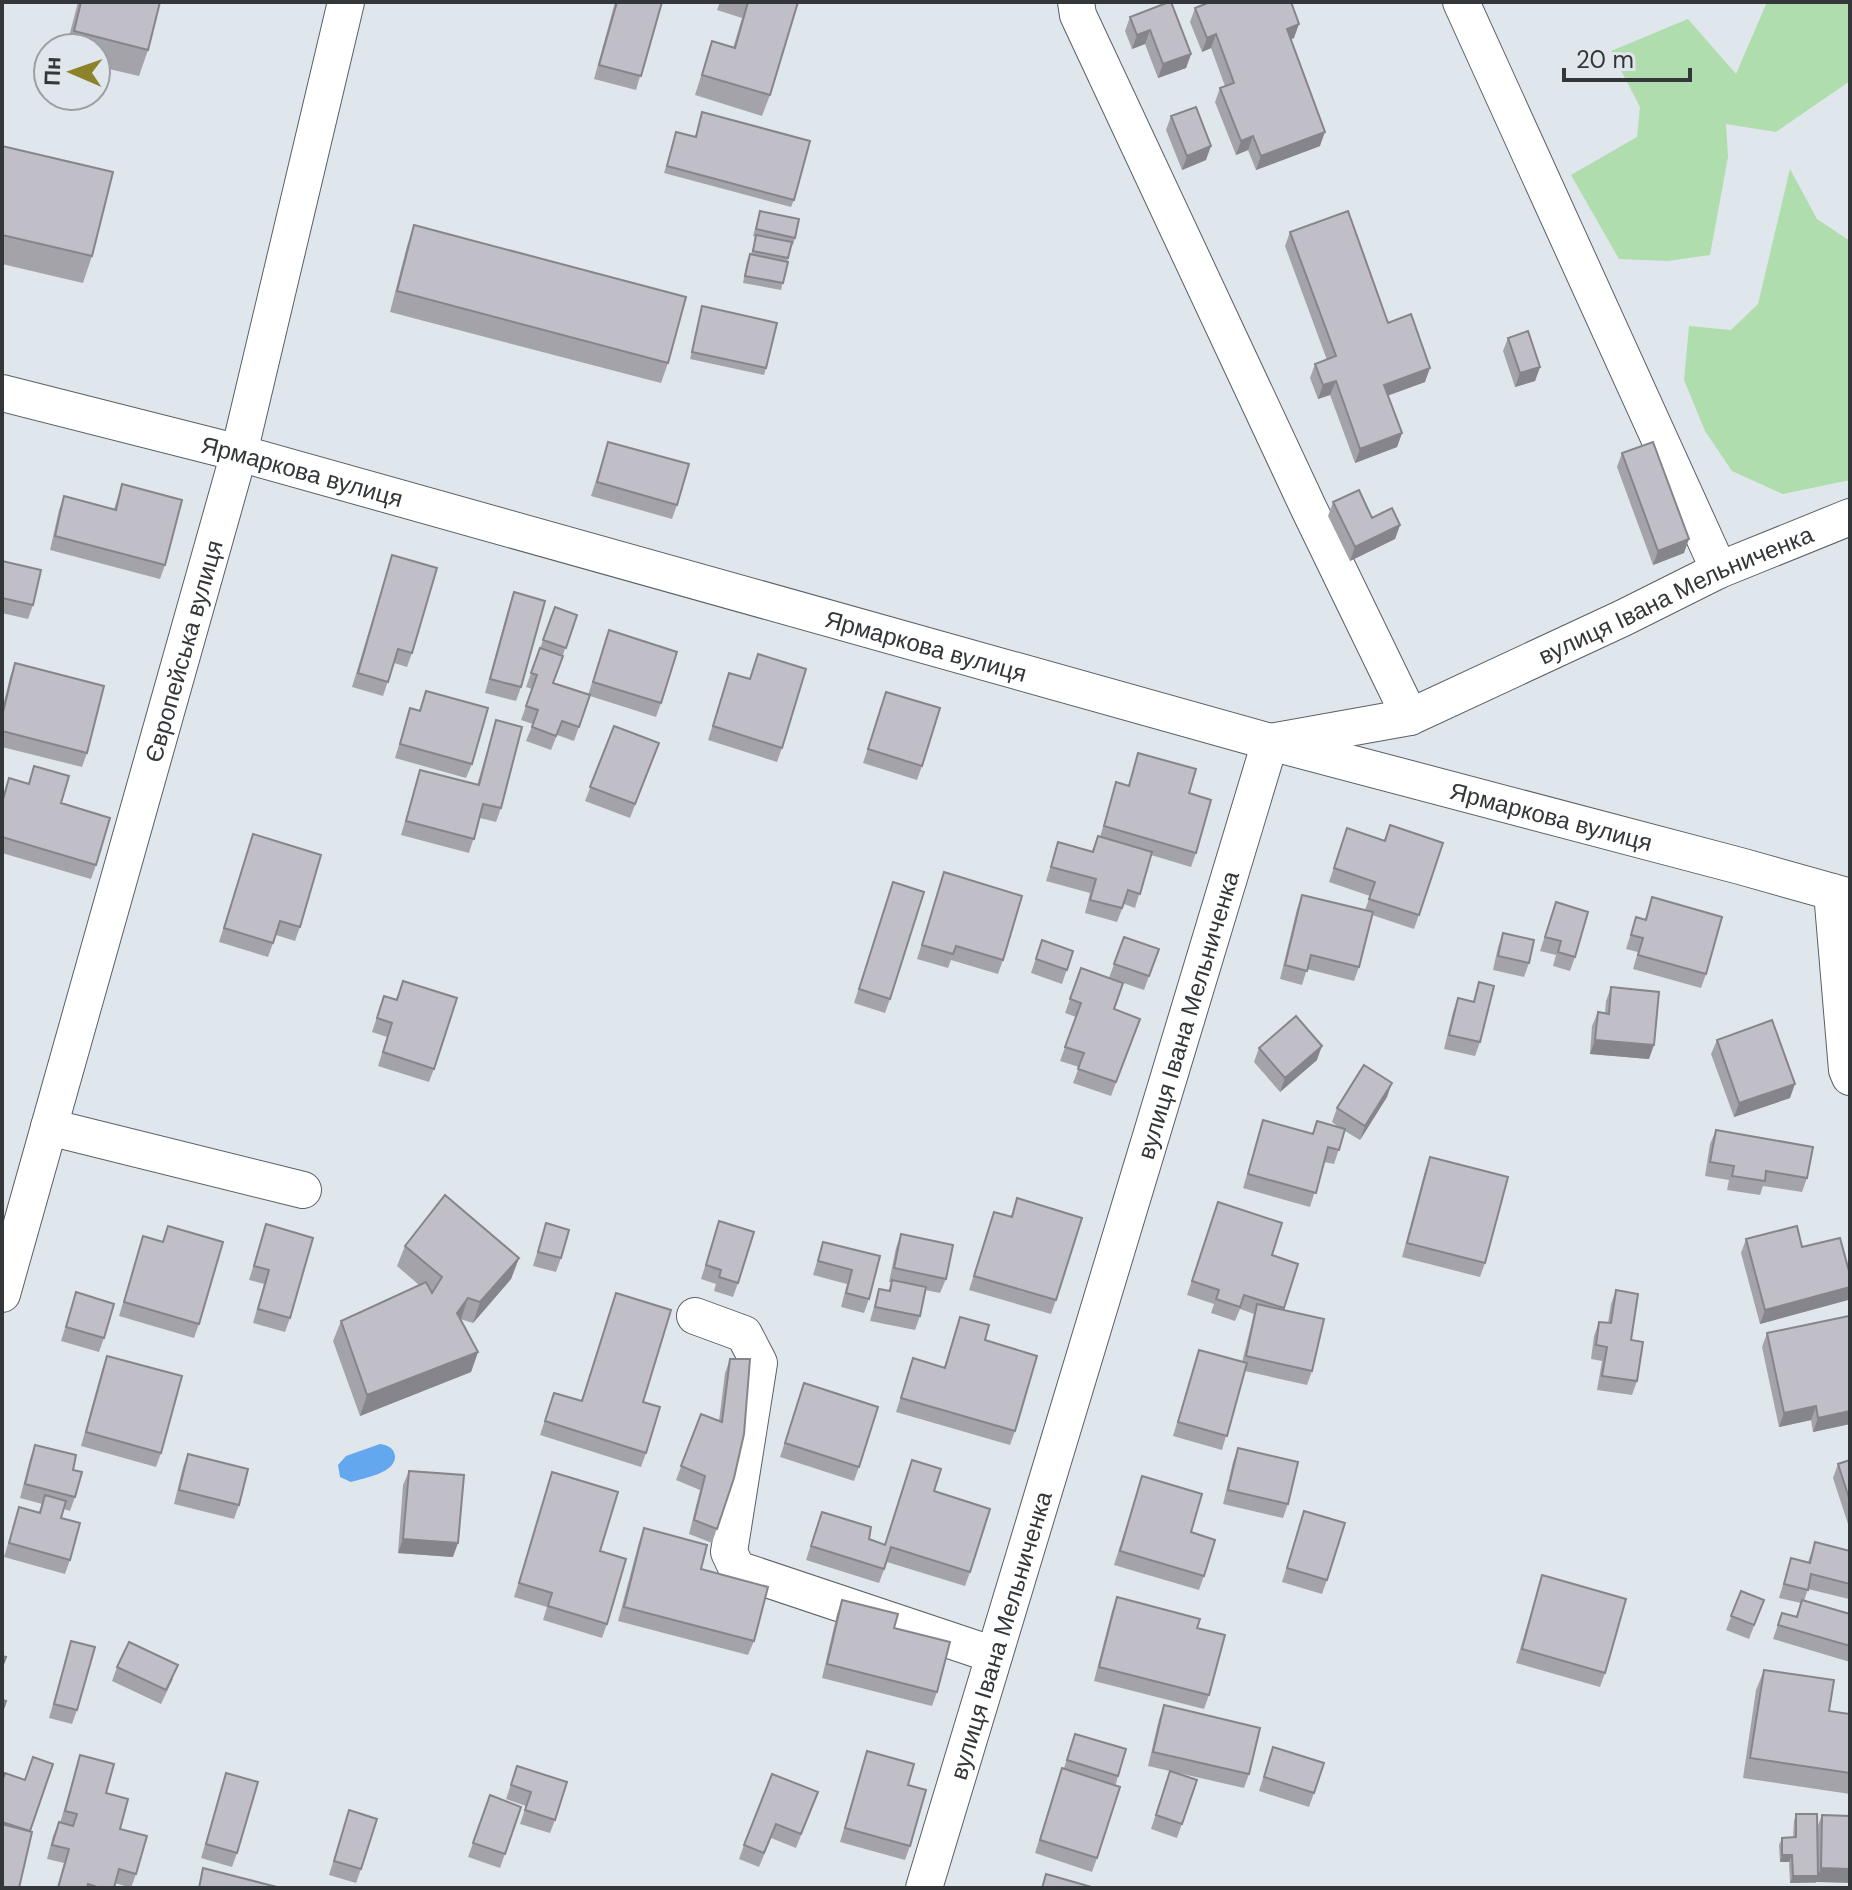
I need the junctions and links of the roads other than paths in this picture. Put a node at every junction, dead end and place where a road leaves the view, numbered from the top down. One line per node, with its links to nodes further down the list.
1 (346, 2): 5 (street, Європейська вулиця)
2 (1076, 2): 8 (street)
3 (1461, 2): 7 (street)
4 (2, 393): 5 (street, Ярмаркова вулиця)
5 (239, 453): 9 (street, Ярмаркова вулиця); 12 (street, Європейська вулиця)
6 (1850, 517): 7 (street, вулиця Івана Мельниченка)
7 (1719, 570): 8 (street, вулиця Івана Мельниченка)
8 (1410, 717): 9 (street, вулиця Івана Мельниченка)
9 (1270, 742): 10 (street, Ярмаркова вулиця); 16 (street, вулиця Івана Мельниченка)
10 (1841, 895): 11 (street)
11 (1850, 1077)
12 (49, 1127): 13 (street); 14 (street, Європейська вулиця)
13 (303, 1190)
14 (2, 1294)
15 (695, 1316): 16 (street)
16 (994, 1655): 17 (street, вулиця Івана Мельниченка)
17 (924, 1888)

